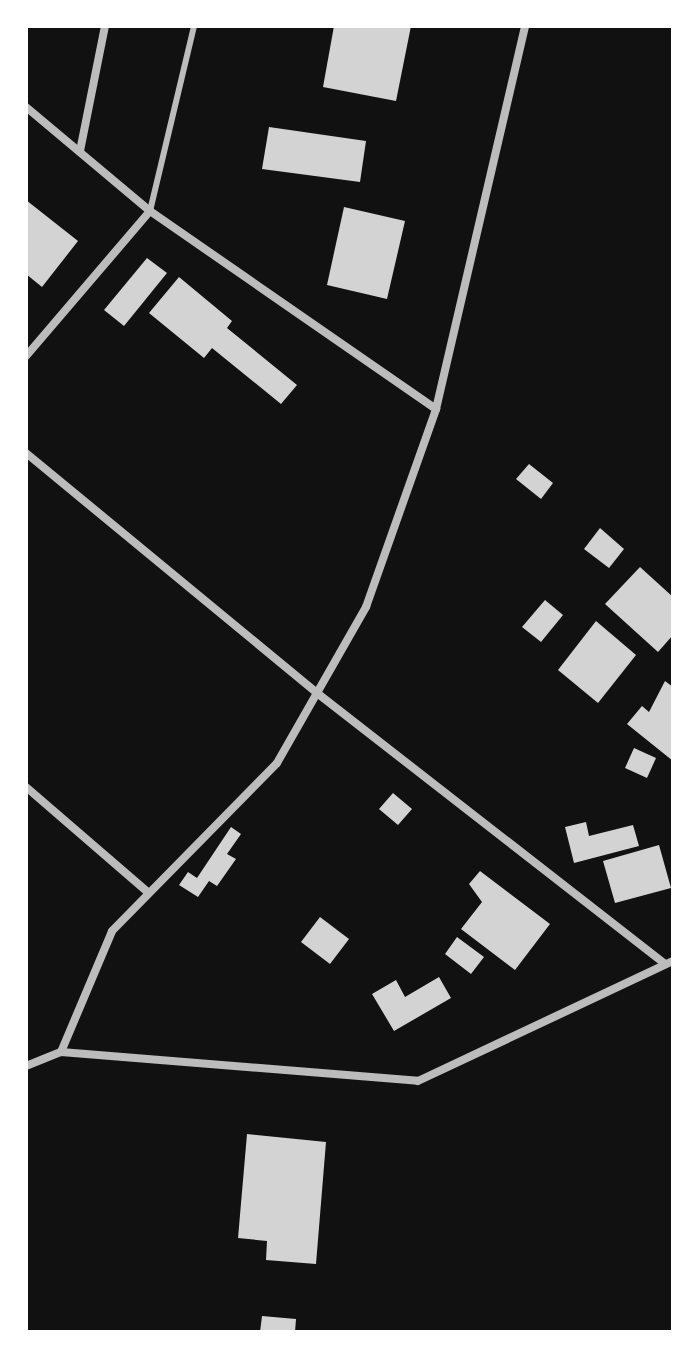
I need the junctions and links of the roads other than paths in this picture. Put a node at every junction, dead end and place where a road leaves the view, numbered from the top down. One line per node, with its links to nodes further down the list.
1 (105, 26): 5 (street)
2 (194, 26): 6 (lane)
3 (525, 26): 8 (street)
4 (26, 107): 5 (street)
5 (80, 151): 6 (street)
6 (150, 211): 7 (street); 8 (street)
7 (26, 356)
8 (436, 409): 10 (street)
9 (26, 453): 10 (street)
10 (317, 693): 12 (street); 13 (street)
11 (26, 787): 12 (street)
12 (149, 893): 14 (street)
13 (669, 962): 14 (street)
14 (61, 1052): 15 (street)
15 (26, 1066)

